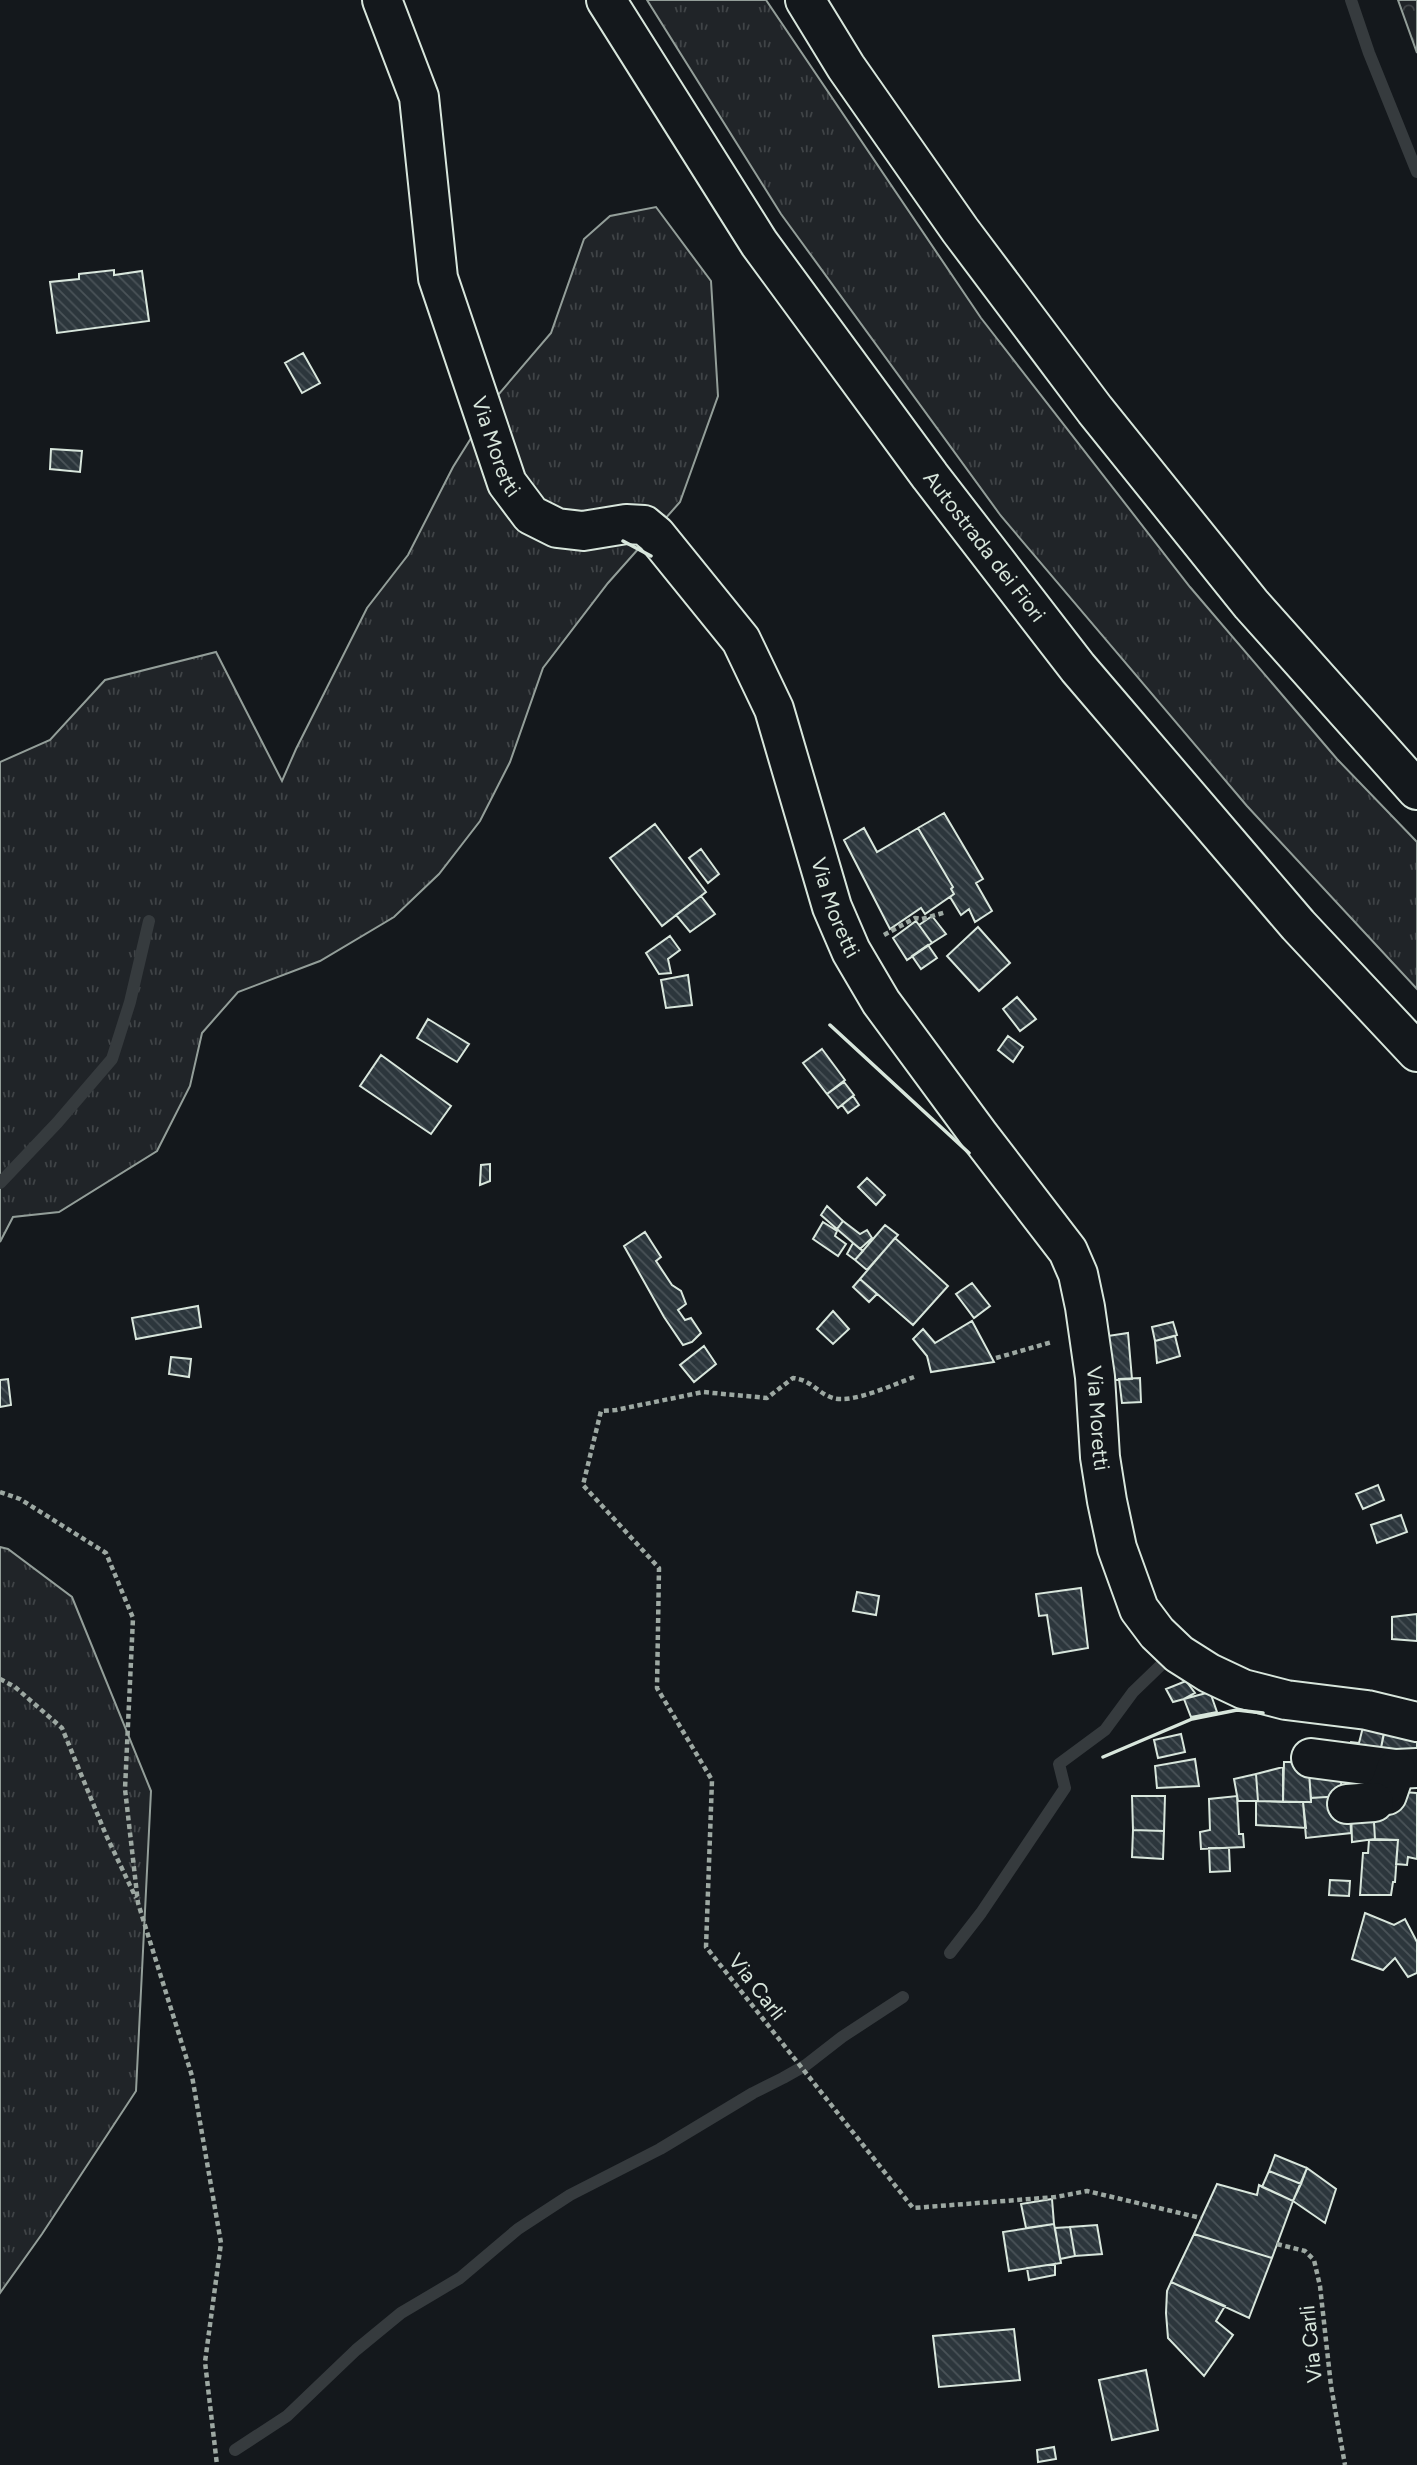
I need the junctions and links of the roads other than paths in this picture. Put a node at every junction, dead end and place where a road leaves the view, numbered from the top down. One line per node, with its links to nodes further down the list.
1 (382, 0): 6 (main road, Via Moretti)
2 (606, 0): 5 (main road, Autostrada dei Fiori)
3 (805, 0): 4 (main road)
4 (1417, 790)
5 (1417, 1052)
6 (1411, 1724)
7 (1311, 1758): 8 (main road)
8 (1383, 1788)

